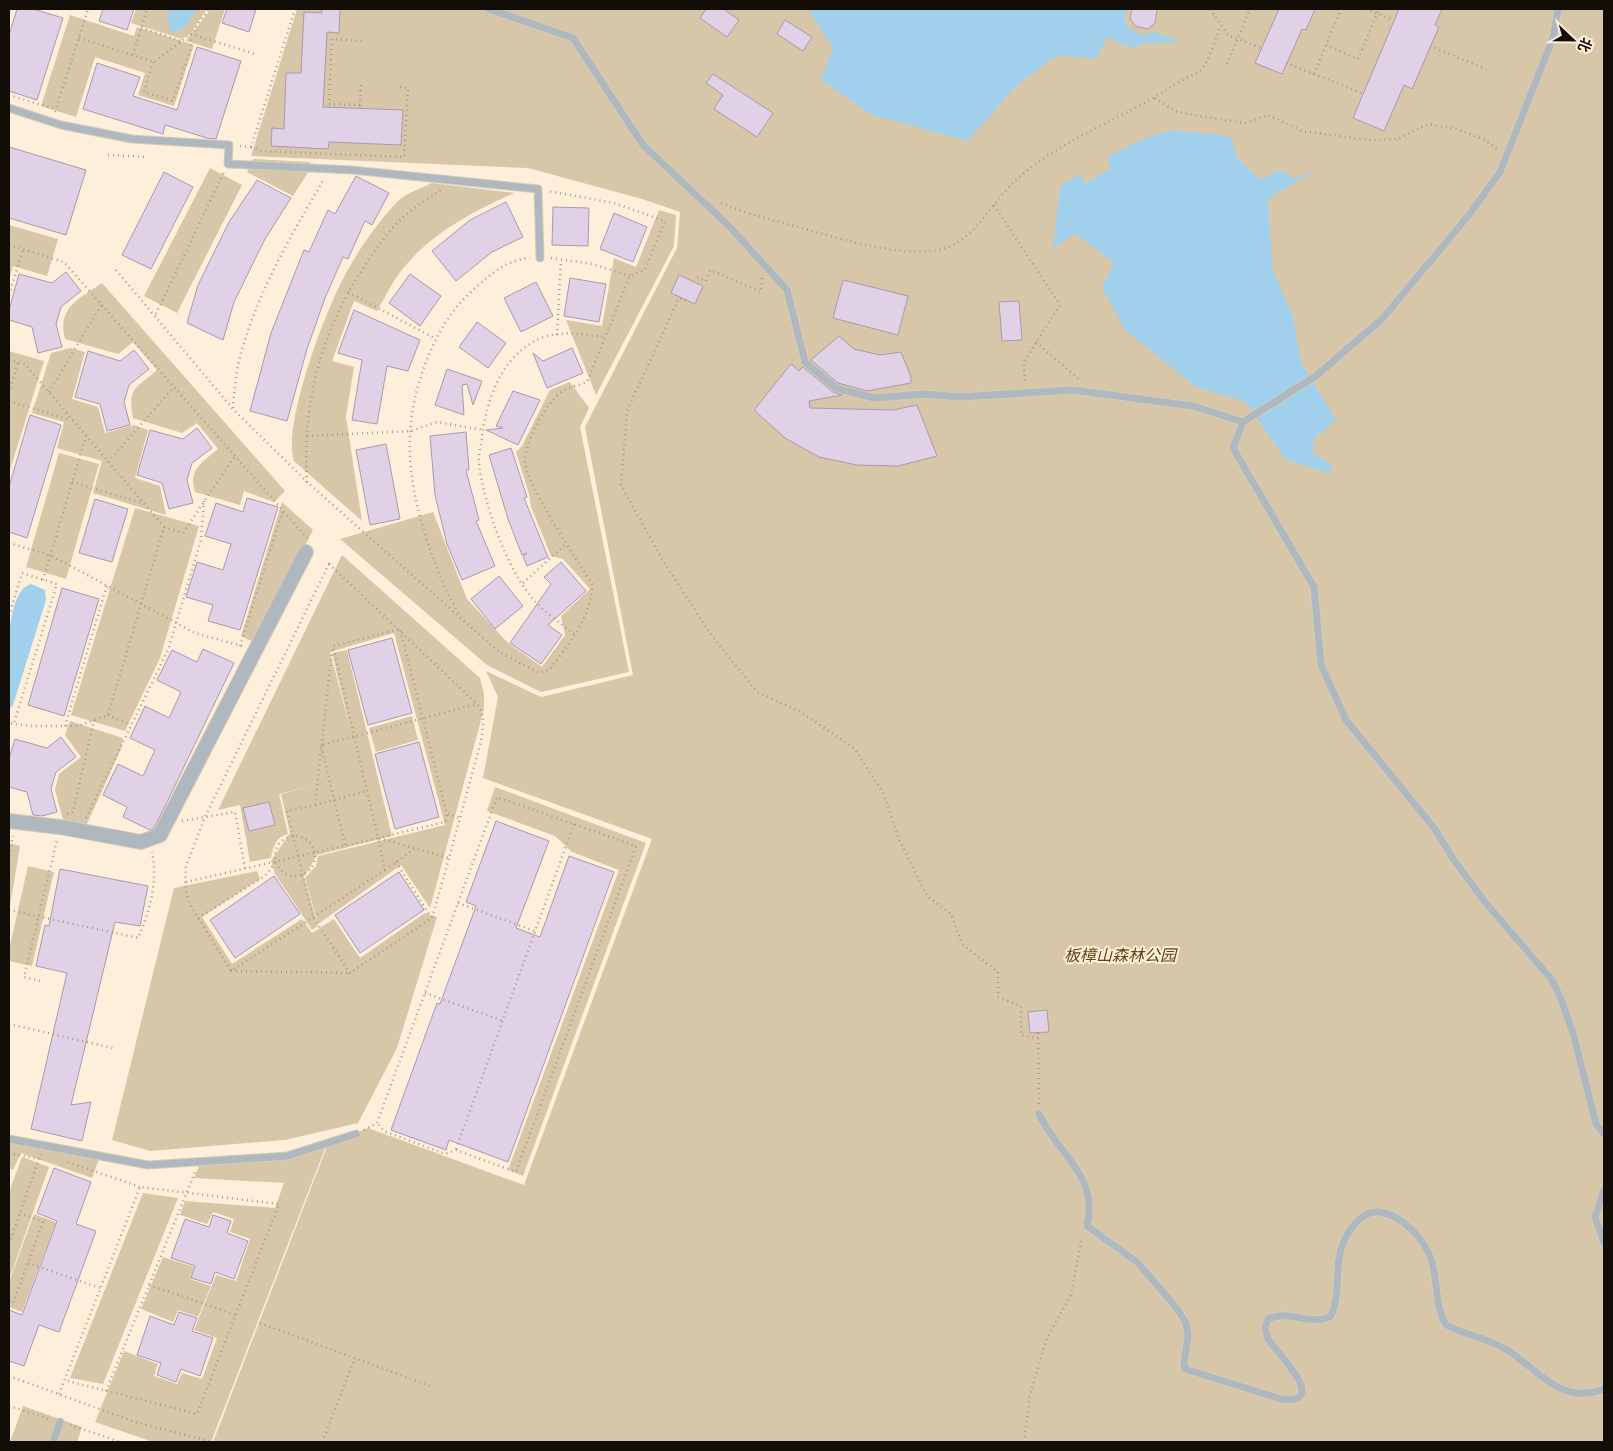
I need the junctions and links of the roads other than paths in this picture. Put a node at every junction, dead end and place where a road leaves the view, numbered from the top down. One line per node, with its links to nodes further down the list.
1 (490, 9): 5 (lane)
2 (1558, 9): 5 (lane)
3 (9, 108): 4 (lane)
4 (540, 258)
5 (1243, 422): 10 (lane)
6 (306, 552): 7 (street)
7 (13, 822)
8 (1039, 1114): 14 (lane)
9 (356, 1134): 11 (lane)
10 (1604, 1134)
11 (9, 1139)
12 (1604, 1190): 13 (lane)
13 (1604, 1243)
14 (1604, 1389)
15 (60, 1422): 16 (lane)
16 (53, 1442)

